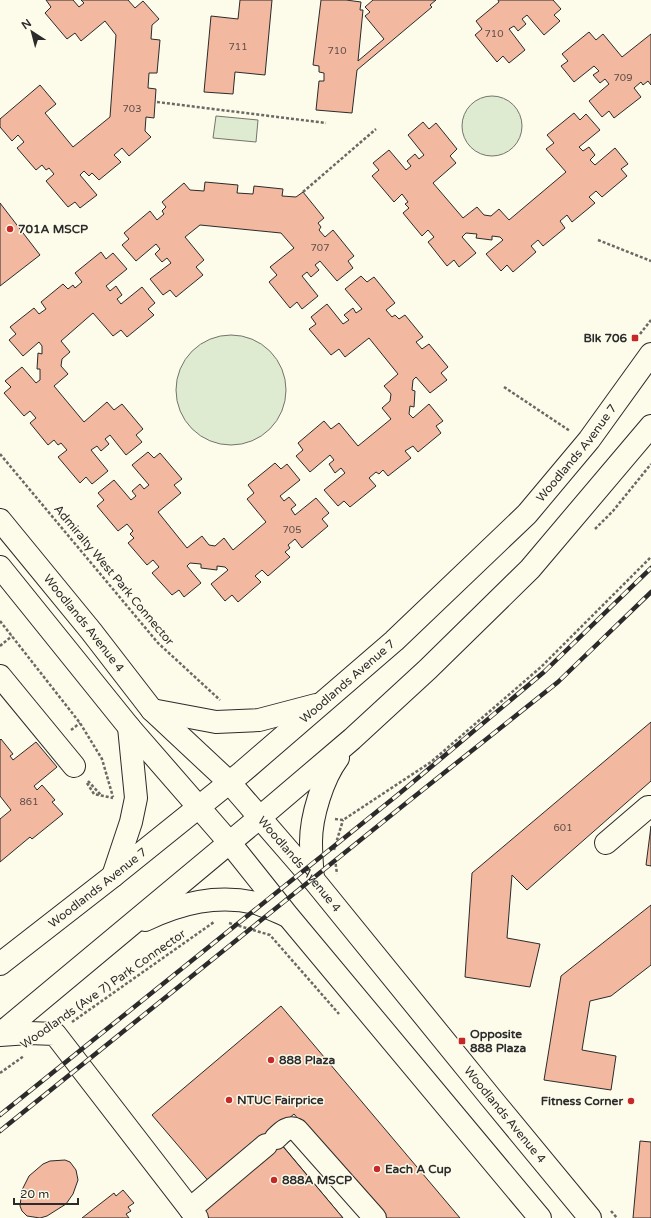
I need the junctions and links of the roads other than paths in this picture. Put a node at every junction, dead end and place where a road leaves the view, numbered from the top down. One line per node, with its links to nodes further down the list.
1 (644, 346): 6 (main road, Woodlands Avenue 7)
2 (651, 426): 9 (main road)
3 (0, 520): 7 (main road, Woodlands Avenue 4)
4 (0, 567): 8 (main road)
5 (3, 686): 10 (main road)
6 (323, 703): 7 (main road); 11 (main road, Woodlands Avenue 7)
7 (152, 710): 11 (main road, Woodlands Avenue 4)
8 (129, 728): 12 (main road); 17 (main road)
9 (352, 739): 14 (main road); 18 (main road)
10 (74, 766)
11 (228, 782): 12 (main road, Woodlands Avenue 7); 14 (main road, Woodlands Avenue 4)
12 (199, 807): 15 (main road); 17 (main road, Woodlands Avenue 7)
13 (651, 807): 16 (main road)
14 (259, 817): 15 (main road); 18 (main road, Woodlands Avenue 4)
15 (229, 842): 19 (main road); 20 (main road)
16 (606, 843)
17 (113, 876): 21 (main road, Woodlands Avenue 7)
18 (313, 879): 26 (main road, Woodlands Avenue 4)
19 (288, 916): 20 (main road); 25 (main road)
20 (123, 930): 22 (main road)
21 (0, 964)
22 (0, 1034): 23 (main road)
23 (193, 1214): 24 (main road)
24 (375, 1218)
25 (540, 1218)
26 (590, 1218)

